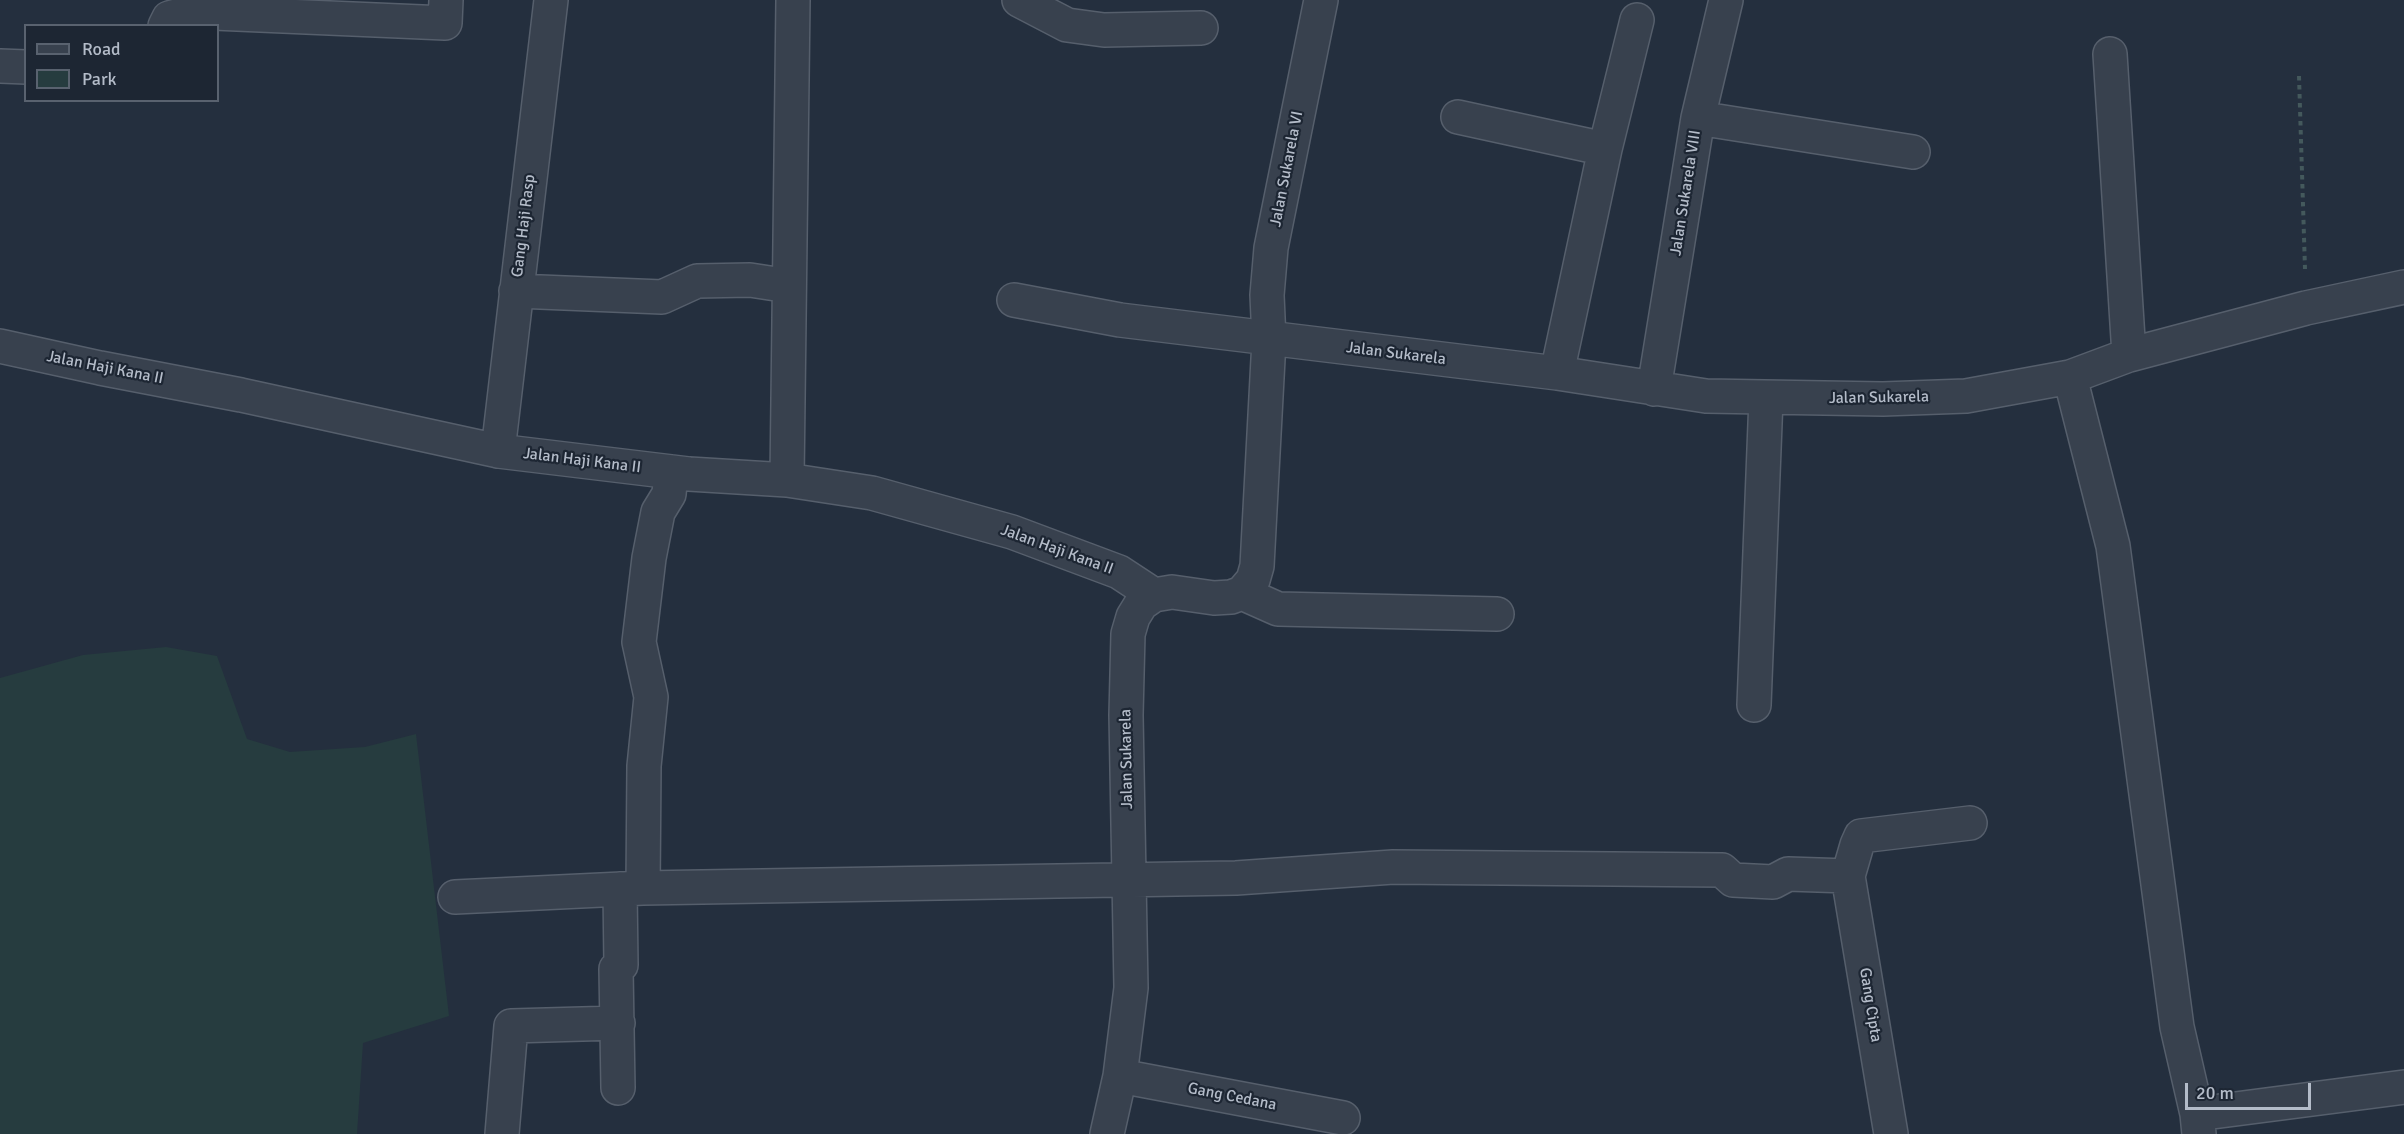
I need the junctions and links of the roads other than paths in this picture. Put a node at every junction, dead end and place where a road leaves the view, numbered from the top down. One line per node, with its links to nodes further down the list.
1 (446, 0): 8 (street)
2 (551, 0): 19 (street, Gang Haji Rasp)
3 (793, 0): 17 (street)
4 (1019, 0): 9 (street)
5 (1321, 0): 21 (street, Jalan Sukarela VI)
6 (1726, 0): 14 (street, Jalan Sukarela VIII)
7 (1637, 20): 15 (street)
8 (166, 24)
9 (1202, 28)
10 (2110, 54): 23 (street)
11 (0, 66): 12 (street)
12 (24, 67)
13 (1458, 117): 15 (street)
14 (1698, 118): 16 (street); 26 (street, Jalan Sukarela VIII)
15 (1605, 149): 24 (street)
16 (1913, 152)
17 (789, 286): 19 (street); 30 (street)
18 (2404, 287): 23 (street, Jalan Sukarela)
19 (516, 291): 28 (street, Gang Haji Rasp)
20 (1014, 300): 21 (street, Jalan Sukarela)
21 (1269, 340): 24 (street, Jalan Sukarela); 31 (street)
22 (0, 346): 28 (street, Jalan Haji Kana II)
23 (2130, 355): 25 (street, Jalan Sukarela)
24 (1557, 373): 26 (street, Jalan Sukarela)
25 (2070, 377): 27 (street, Jalan Sukarela); 45 (street)
26 (1654, 389): 27 (street, Jalan Sukarela)
27 (1766, 398): 34 (street)
28 (498, 451): 29 (street, Jalan Haji Kana II)
29 (671, 472): 30 (street, Jalan Haji Kana II); 38 (street)
30 (787, 480): 32 (street, Jalan Haji Kana II)
31 (1242, 592): 32 (street); 33 (street)
32 (1154, 595): 37 (street, Jalan Sukarela)
33 (1497, 614)
34 (1754, 705)
35 (1970, 823): 36 (street)
36 (1848, 876): 37 (street); 48 (street, Gang Cipta)
37 (1130, 879): 38 (street); 41 (street, Jalan Sukarela)
38 (631, 889): 39 (street); 40 (street)
39 (455, 897)
40 (618, 1023): 43 (street); 46 (street)
41 (1120, 1076): 44 (street, Gang Cedana); 47 (street, Jalan Sukarela)
42 (2404, 1087): 45 (street)
43 (618, 1088)
44 (1343, 1118)
45 (2198, 1124)
46 (502, 1134)
47 (1107, 1134)
48 (1891, 1134)

